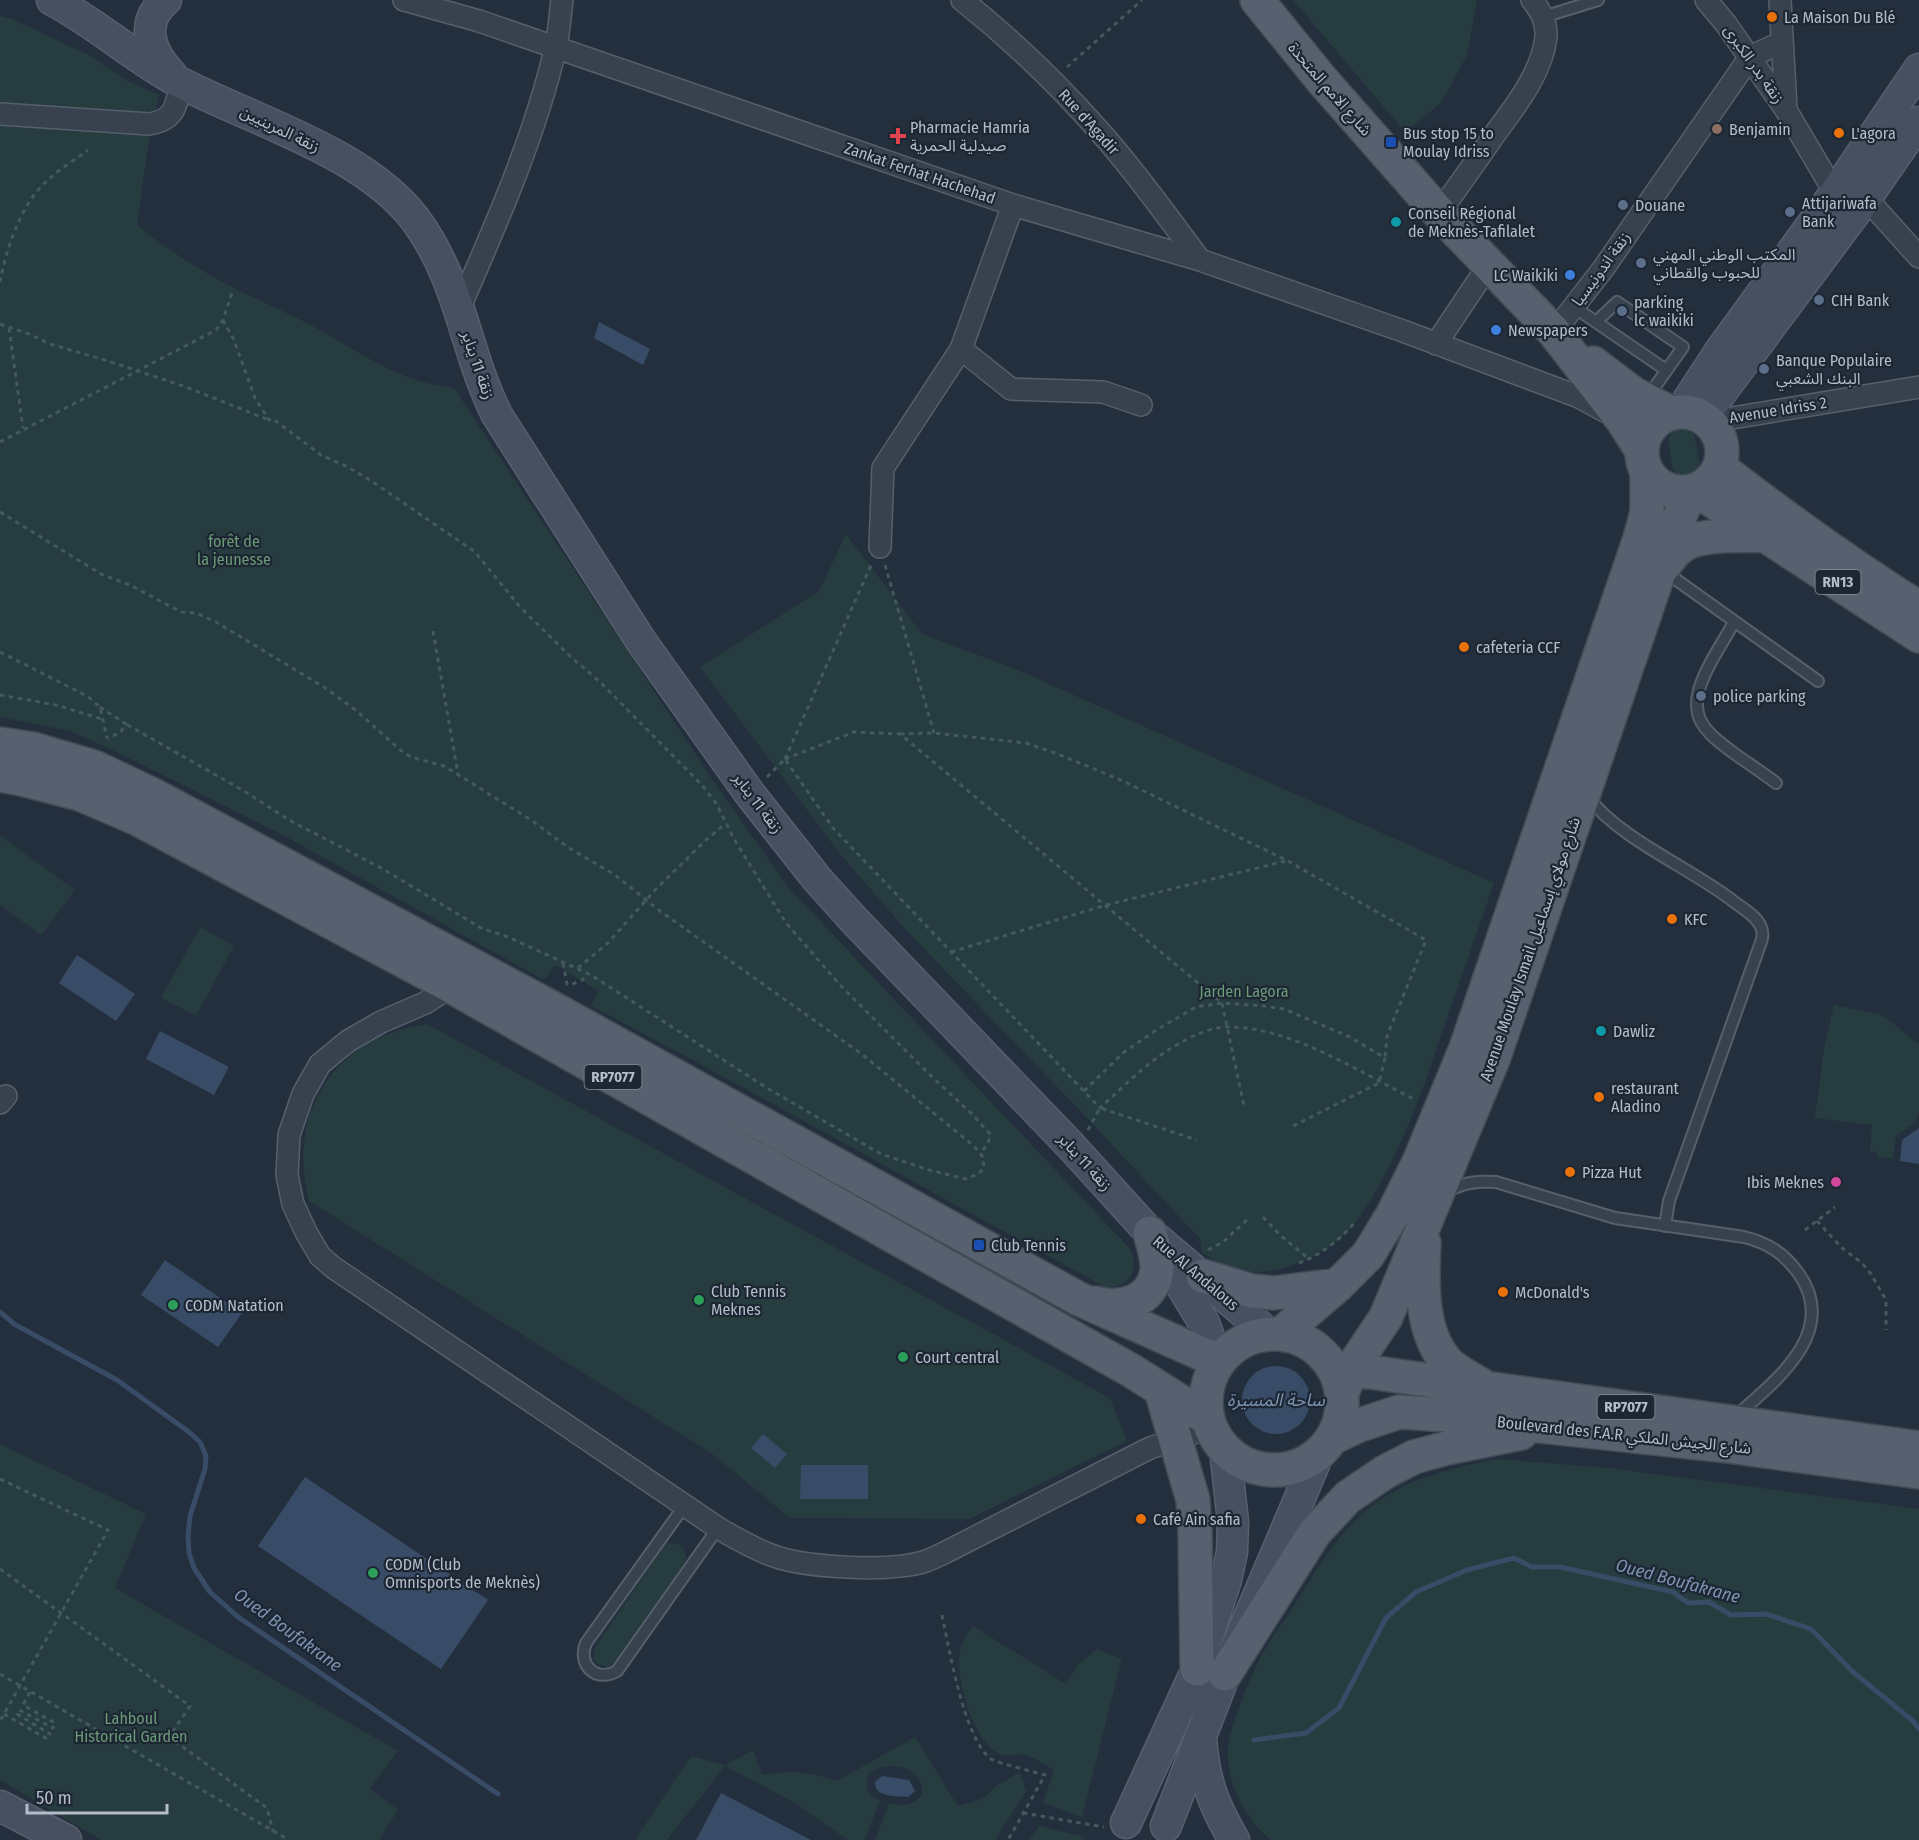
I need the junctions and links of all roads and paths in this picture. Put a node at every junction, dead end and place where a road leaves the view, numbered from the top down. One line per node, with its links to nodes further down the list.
1 (52, 0): 17 (main road, زنقة المرينيين)
2 (166, 0): 17 (main road)
3 (404, 0): 13 (street, Zankat Ferhat Hachehad)
4 (562, 0): 13 (street)
5 (962, 0): 16 (street, Rue d'Agadir)
6 (1142, 0): 16 (path)
7 (1257, 0): 25 (main road, شارع الامم المتحدة / RN13)
8 (1598, 0): 11 (lane)
9 (1706, 0): 14 (street, زنقة بدر الكبرى)
10 (1780, 0): 12 (street)
11 (1537, 9): 25 (street)
12 (1782, 42): 14 (street); 18 (street)
13 (556, 48): 24 (street, Zankat Ferhat Hachehad); 31 (street)
14 (1750, 57): 18 (street, زنقة بدر الكبرى); 33 (street, زنقة اندونيسيا)
15 (1919, 69): 22 (main road)
16 (1052, 80): 27 (street, Rue d'Agadir)
17 (179, 82): 19 (street); 31 (main road, زنقة المرينيين)
18 (1786, 110): 22 (street, زنقة بدر الكبرى)
19 (0, 114)
20 (1919, 122): 23 (main road)
21 (88, 150): 29 (path)
22 (1835, 193): 43 (main road)
23 (1866, 198): 26 (street); 43 (main road)
24 (1012, 205): 27 (street, Zankat Ferhat Hachehad); 38 (street)
25 (1439, 213): 28 (main road, شارع الامم المتحدة / RN13)
26 (1919, 257)
27 (1200, 260): 37 (street, Zankat Ferhat Hachehad)
28 (1488, 266): 33 (main road, شارع الامم المتحدة / RN13); 37 (street)
29 (0, 282)
30 (234, 290): 32 (path)
31 (460, 307): 74 (main road, زنقة 11 يناير)
32 (223, 320): 40 (path); 44 (path)
33 (1564, 320): 34 (lane); 43 (main road, RN13)
34 (1596, 322): 39 (lane); 39 (lane)
35 (0, 324): 36 (path)
36 (9, 328): 40 (path); 45 (path)
37 (1436, 344): 43 (street, Zankat Ferhat Hachehad)
38 (961, 349): 42 (street); 52 (street)
39 (1666, 370): 43 (lane)
40 (136, 371): 44 (path); 45 (path)
41 (1919, 387): 43 (street, Avenue Idriss 2)
42 (1142, 405)
43 (1672, 414): 47 (main road, RN13); 47 (main road); 48 (main road, RN13)
44 (269, 420): 75 (path)
45 (23, 429): 46 (path)
46 (0, 442)
47 (1644, 462): 49 (main road, RN13); 108 (main road, Avenue Moulay Ismail شارع مولاي إسماعيل)
48 (1719, 467): 49 (main road); 54 (main road, RN13)
49 (1693, 491): 51 (main road, RN13); 53 (main road, Avenue Moulay Ismail شارع مولاي إسماعيل)
50 (0, 512): 70 (path)
51 (1762, 532): 53 (main road); 57 (main road, RN13)
52 (880, 547): 64 (path); 69 (path)
53 (1661, 569): 55 (lane); 73 (main road, Avenue Moulay Ismail شارع مولاي إسماعيل)
54 (1919, 608)
55 (1734, 622): 59 (lane); 72 (lane)
56 (433, 631): 70 (path)
57 (1919, 636)
58 (0, 652): 61 (path)
59 (1818, 681)
60 (0, 694): 62 (path)
61 (99, 707): 62 (path); 63 (path)
62 (102, 719): 66 (path)
63 (126, 724): 66 (path); 80 (path)
64 (934, 733): 65 (path); 76 (path)
65 (900, 734): 69 (path); 78 (path)
66 (107, 738): 68 (path)
67 (0, 744): 82 (main road, RP7077)
68 (104, 746)
69 (785, 759): 74 (path); 79 (path)
70 (458, 774): 77 (path)
71 (0, 775): 82 (main road, RP7077)
72 (1776, 783)
73 (1585, 792): 98 (main road, Avenue Moulay Ismail شارع مولاي إسماعيل); 102 (lane)
74 (750, 794): 104 (main road, زنقة 11 يناير)
75 (726, 823): 77 (path); 95 (path)
76 (1288, 861): 78 (path); 86 (path)
77 (647, 901): 81 (path); 95 (path)
78 (1106, 905): 79 (path); 84 (path)
79 (951, 952): 88 (path)
80 (562, 963): 81 (path); 83 (path)
81 (578, 968): 83 (path)
82 (455, 972): 109 (main road, RP7077); 115 (main road, RP7077); 124 (street)
83 (588, 974): 95 (path)
84 (1222, 1003): 85 (path); 86 (path); 88 (path)
85 (1227, 1027): 87 (path); 90 (path); 91 (path)
86 (1385, 1058): 87 (path)
87 (1380, 1083): 89 (path); 92 (path)
88 (1084, 1091): 91 (path)
89 (1419, 1101)
90 (1244, 1106)
91 (1100, 1108): 93 (path); 94 (path)
92 (1293, 1126)
93 (1086, 1135)
94 (1197, 1140)
95 (980, 1153)
96 (1835, 1207): 101 (path)
97 (1361, 1214): 105 (path)
98 (1427, 1215): 102 (lane); 113 (main road, Avenue Moulay Ismail شارع مولاي إسماعيل); 114 (main road)
99 (1263, 1217): 105 (path)
100 (1249, 1218): 106 (path)
101 (1817, 1221): 103 (path); 110 (path)
102 (1665, 1226): 116 (lane)
103 (1805, 1230)
104 (1150, 1233): 106 (main road, Rue Al Andalous); 109 (main road); 112 (main road, Rue Al Andalous)
105 (1310, 1259): 107 (path)
106 (1202, 1264): 108 (main road); 111 (main road, Rue Al Andalous)
107 (1292, 1265)
108 (1338, 1286): 111 (main road, Avenue Moulay Ismail شارع مولاي إسماعيل)
109 (1079, 1299): 112 (main road, RP7077)
110 (1886, 1330)
111 (1275, 1334): 112 (main road); 113 (main road)
112 (1218, 1361): 118 (main road)
113 (1342, 1376): 114 (main road, Boulevard des F.A.R شارع الجيش الملكي / RP7077); 120 (main road)
114 (1484, 1387): 116 (main road, Boulevard des F.A.R شارع الجيش الملكي / RP7077)
115 (1161, 1390): 118 (main road, RP7077); 119 (main road)
116 (1731, 1422): 121 (main road, Boulevard des F.A.R شارع الجيش الملكي / RP7077)
117 (1549, 1428): 120 (main road, Boulevard des F.A.R شارع الجيش الملكي / RP7077); 122 (main road, Boulevard des F.A.R شارع الجيش الملكي / RP7077); 129 (main road)
118 (1215, 1432): 119 (street); 120 (main road, RP7077); 129 (main road)
119 (1176, 1438): 125 (street); 129 (main road)
120 (1325, 1446): 129 (main road)
121 (1919, 1448)
122 (1919, 1473)
123 (0, 1479): 127 (path)
124 (685, 1505): 125 (street); 125 (lane)
125 (718, 1528)
126 (0, 1569): 127 (path)
127 (62, 1612): 131 (path); 138 (path)
128 (942, 1615): 137 (path)
129 (1211, 1671): 135 (main road); 139 (main road)
130 (0, 1674): 131 (path)
131 (20, 1686): 132 (path); 133 (path)
132 (30, 1692): 133 (path); 138 (path)
133 (4, 1714): 134 (path)
134 (0, 1721)
135 (1201, 1735): 140 (main road); 144 (main road)
136 (0, 1806): 141 (main road)
137 (1023, 1813): 139 (path); 143 (path)
138 (273, 1831): 142 (path)
139 (1122, 1831): 140 (main road)
140 (1173, 1834)
141 (66, 1840)
142 (289, 1840)
143 (1008, 1840)
144 (1234, 1840)

